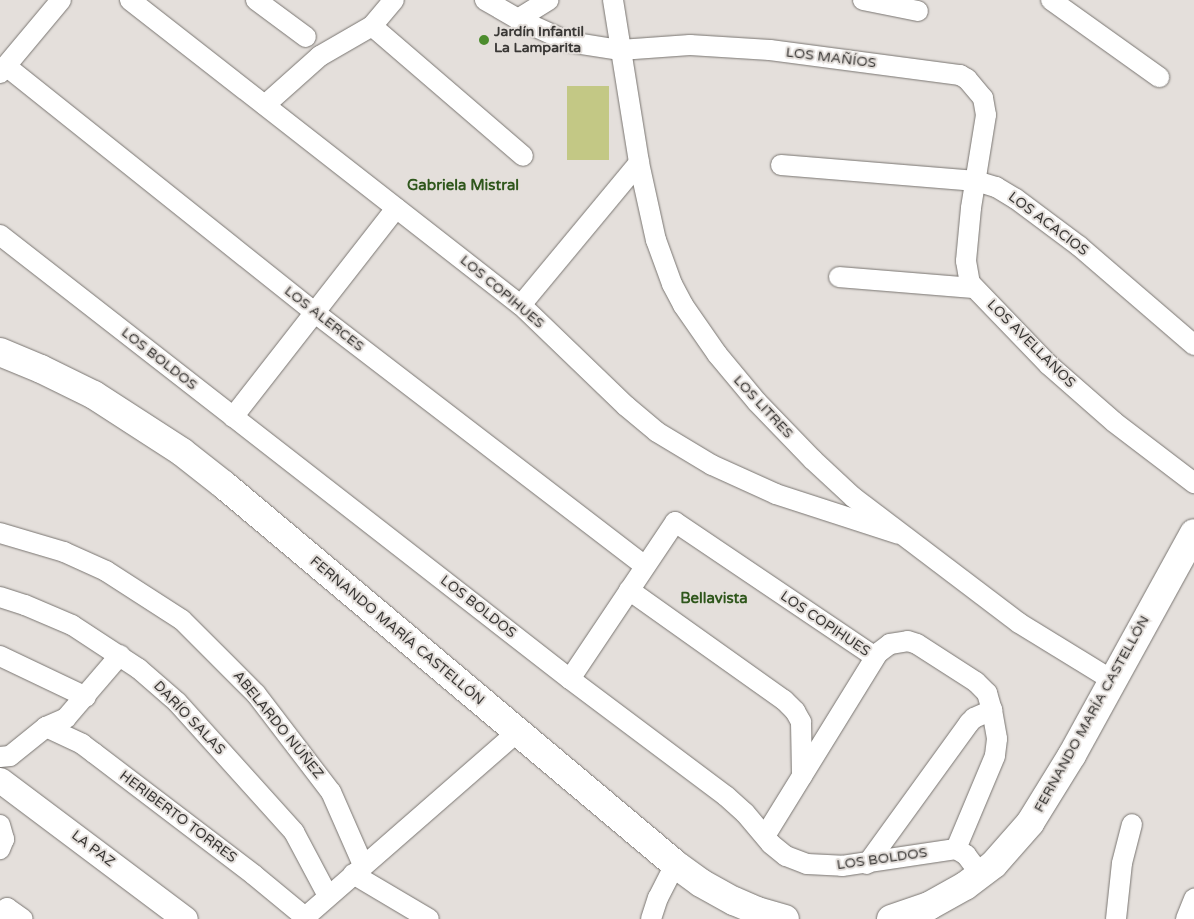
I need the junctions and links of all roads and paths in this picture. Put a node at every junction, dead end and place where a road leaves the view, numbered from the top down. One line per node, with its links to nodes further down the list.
1 (61, 0): 15 (street)
2 (130, 0): 17 (street, LOS COPIHUES)
3 (256, 0): 13 (street)
4 (394, 0): 12 (street)
5 (485, 0): 11 (street, LOS MAÑÍOS)
6 (549, 0): 11 (street)
7 (613, 0): 14 (street, LOS LITRES)
8 (863, 0): 10 (street)
9 (1051, 0): 16 (street)
10 (918, 11)
11 (518, 19): 14 (street, LOS MAÑÍOS)
12 (372, 26): 17 (street); 18 (street)
13 (306, 37)
14 (620, 50): 19 (street, LOS LITRES); 21 (street, LOS MAÑÍOS)
15 (3, 69): 27 (street, LOS ALERCES)
16 (1159, 77)
17 (265, 105): 22 (street, LOS COPIHUES)
18 (523, 156)
19 (639, 163): 26 (street); 34 (street, LOS LITRES)
20 (781, 165): 21 (street, LOS ACACIOS)
21 (976, 182): 25 (street, LOS MAÑÍOS); 28 (street, LOS ACACIOS)
22 (396, 208): 26 (street, LOS COPIHUES); 27 (street)
23 (0, 234): 30 (street, LOS BOLDOS)
24 (839, 277): 25 (street)
25 (973, 288): 31 (street, LOS AVELLANOS)
26 (521, 305): 34 (street, LOS COPIHUES)
27 (314, 312): 30 (street); 35 (street, LOS ALERCES)
28 (1194, 345)
29 (0, 352): 46 (main road, FERNANDO MARÍA CASTELLÓN)
30 (233, 417): 41 (street, LOS BOLDOS)
31 (1194, 483)
32 (0, 533): 57 (street, ABELARDO NÚÑEZ)
33 (1194, 533): 42 (main road, FERNANDO MARÍA CASTELLÓN)
34 (899, 534): 42 (street, LOS LITRES)
35 (645, 566): 36 (street); 40 (street, LOS COPIHUES)
36 (629, 590): 41 (street); 48 (street)
37 (0, 597): 38 (street, DARÍO SALAS)
38 (120, 655): 43 (street); 59 (street, DARÍO SALAS)
39 (0, 656): 43 (street)
40 (875, 657): 44 (street, LOS COPIHUES); 48 (street)
41 (570, 679): 52 (street, LOS BOLDOS)
42 (1112, 680): 58 (main road, FERNANDO MARÍA CASTELLÓN)
43 (86, 698): 45 (street)
44 (992, 710): 54 (street); 56 (street)
45 (46, 727): 47 (street); 61 (street, HERIBERTO TORRES)
46 (517, 732): 55 (main road, FERNANDO MARÍA CASTELLÓN); 57 (street)
47 (0, 757)
48 (802, 778): 52 (street)
49 (0, 780): 62 (street, LA PAZ)
50 (1132, 824): 67 (street)
51 (0, 826): 53 (street)
52 (765, 836): 56 (street, LOS BOLDOS)
53 (0, 849)
54 (956, 849): 56 (street, LOS BOLDOS); 58 (street)
55 (674, 864): 64 (street); 65 (main road, FERNANDO MARÍA CASTELLÓN)
56 (867, 864)
57 (358, 870): 59 (street); 63 (street)
58 (981, 875): 66 (main road, FERNANDO MARÍA CASTELLÓN)
59 (328, 896): 61 (street)
60 (1194, 899): 68 (street)
61 (304, 918)
62 (185, 919)
63 (429, 919)
64 (651, 919)
65 (785, 919)
66 (891, 919)
67 (1116, 919)
68 (1186, 919)

